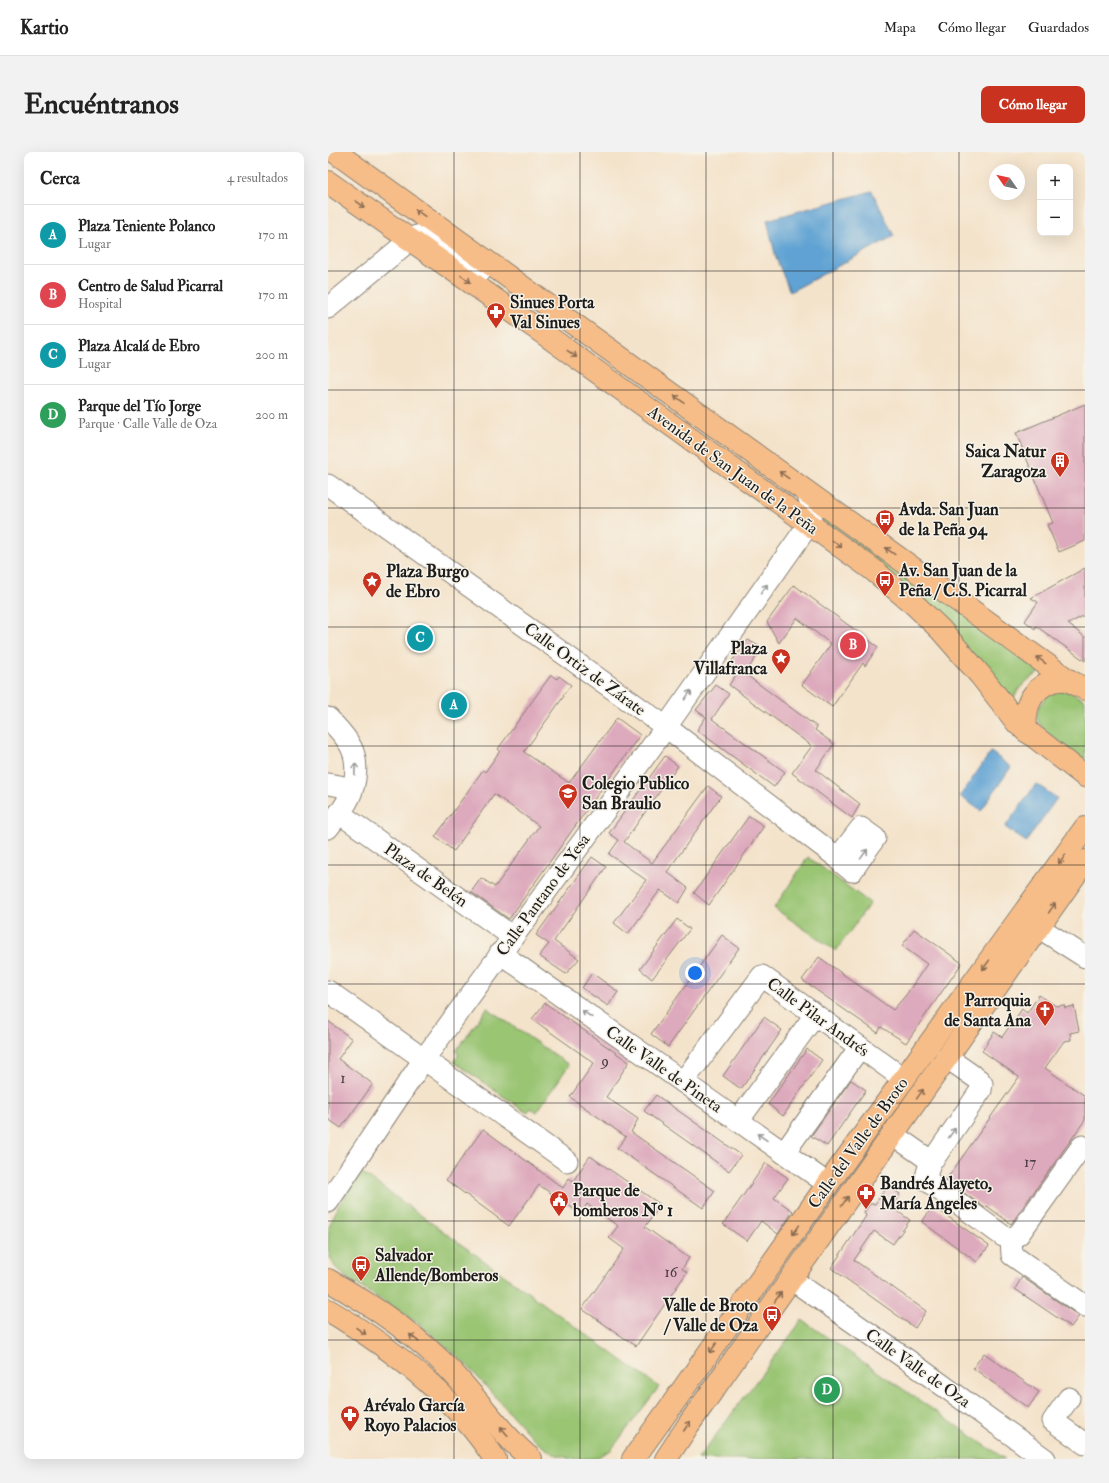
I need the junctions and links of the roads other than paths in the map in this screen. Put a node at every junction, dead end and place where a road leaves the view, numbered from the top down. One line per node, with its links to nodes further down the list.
1 (335, 152): 4 (main road, Avenida de San Juan de la Peña, one-way to 1)
2 (328, 182): 3 (main road, Avenida de San Juan de la Peña, one-way to 3)
3 (410, 240): 4 (street, Avenida de San Juan de la Peña); 5 (street); 8 (main road, Avenida de San Juan de la Peña, one-way to 8)
4 (543, 301): 7 (main road, Avenida de San Juan de la Peña, one-way to 4)
5 (328, 308)
6 (328, 485): 11 (street, Calle Ortiz de Zárate)
7 (806, 491): 8 (street); 9 (main road, Avenida de San Juan de la Peña, one-way to 7)
8 (809, 524): 11 (street, Calle Pantano de Yesa, one-way to 8); 12 (main road, Avenida de San Juan de la Peña, one-way to 12)
9 (1076, 684): 12 (main road, Avenida de San Juan de la Peña)
10 (328, 718): 15 (street, one-way to 10)
11 (666, 726): 18 (street, Calle Ortiz de Zárate); 21 (street, Calle Pantano de Yesa)
12 (1026, 731): 13 (main road, Avenida de San Juan de la Peña)
13 (1085, 776)
14 (328, 784): 15 (street)
15 (351, 792): 16 (street)
16 (333, 821): 21 (street, Plaza de Belén)
17 (1085, 828): 29 (main road, Calle del Valle de Broto, one-way to 29)
18 (838, 858)
19 (1085, 861): 20 (main road, Calle del Valle de Broto, one-way to 19)
20 (1038, 927): 23 (street); 27 (main road, Calle del Valle de Broto)
21 (512, 937): 22 (street, Calle Pantano de Yesa)
22 (500, 954): 28 (street, Calle Pantano de Yesa); 30 (street, Calle Valle de Pineta, one-way to 22)
23 (1085, 957)
24 (328, 991): 28 (street)
25 (815, 1015): 26 (street, Calle Pilar Andrés); 30 (street, Calle Pilar Andrés); 31 (street)
26 (860, 1047): 29 (street, Calle Pilar Andrés); 34 (street)
27 (946, 1057): 32 (main road, Calle del Valle de Broto, one-way to 27); 35 (street, one-way to 27)
28 (424, 1059): 36 (street); 38 (street, Calle Pantano de Yesa)
29 (904, 1079): 37 (main road, Calle del Valle de Broto)
30 (683, 1082): 31 (street, Calle Valle de Pineta)
31 (738, 1120): 34 (street, Calle Valle de Pineta, one-way to 31)
32 (892, 1134): 35 (street); 40 (main road, Calle del Valle de Broto, one-way to 32)
33 (1082, 1146): 39 (street)
34 (784, 1153): 37 (street, Calle Valle de Pineta)
35 (931, 1159): 39 (street)
36 (567, 1161)
37 (828, 1184): 50 (main road, Calle del Valle de Broto, one-way to 50)
38 (329, 1202)
39 (1011, 1239): 42 (street)
40 (791, 1278): 47 (main road, Calle del Valle de Broto, one-way to 40); 51 (street, Calle Valle de Oza)
41 (329, 1279): 49 (main road, one-way to 41)
42 (1085, 1306)
43 (328, 1310): 48 (main road, one-way to 48)
44 (1069, 1398): 45 (street)
45 (1085, 1444)
46 (1085, 1449): 52 (street)
47 (667, 1458)
48 (495, 1459)
49 (531, 1459)
50 (633, 1459)
51 (1045, 1459)
52 (1078, 1459)

